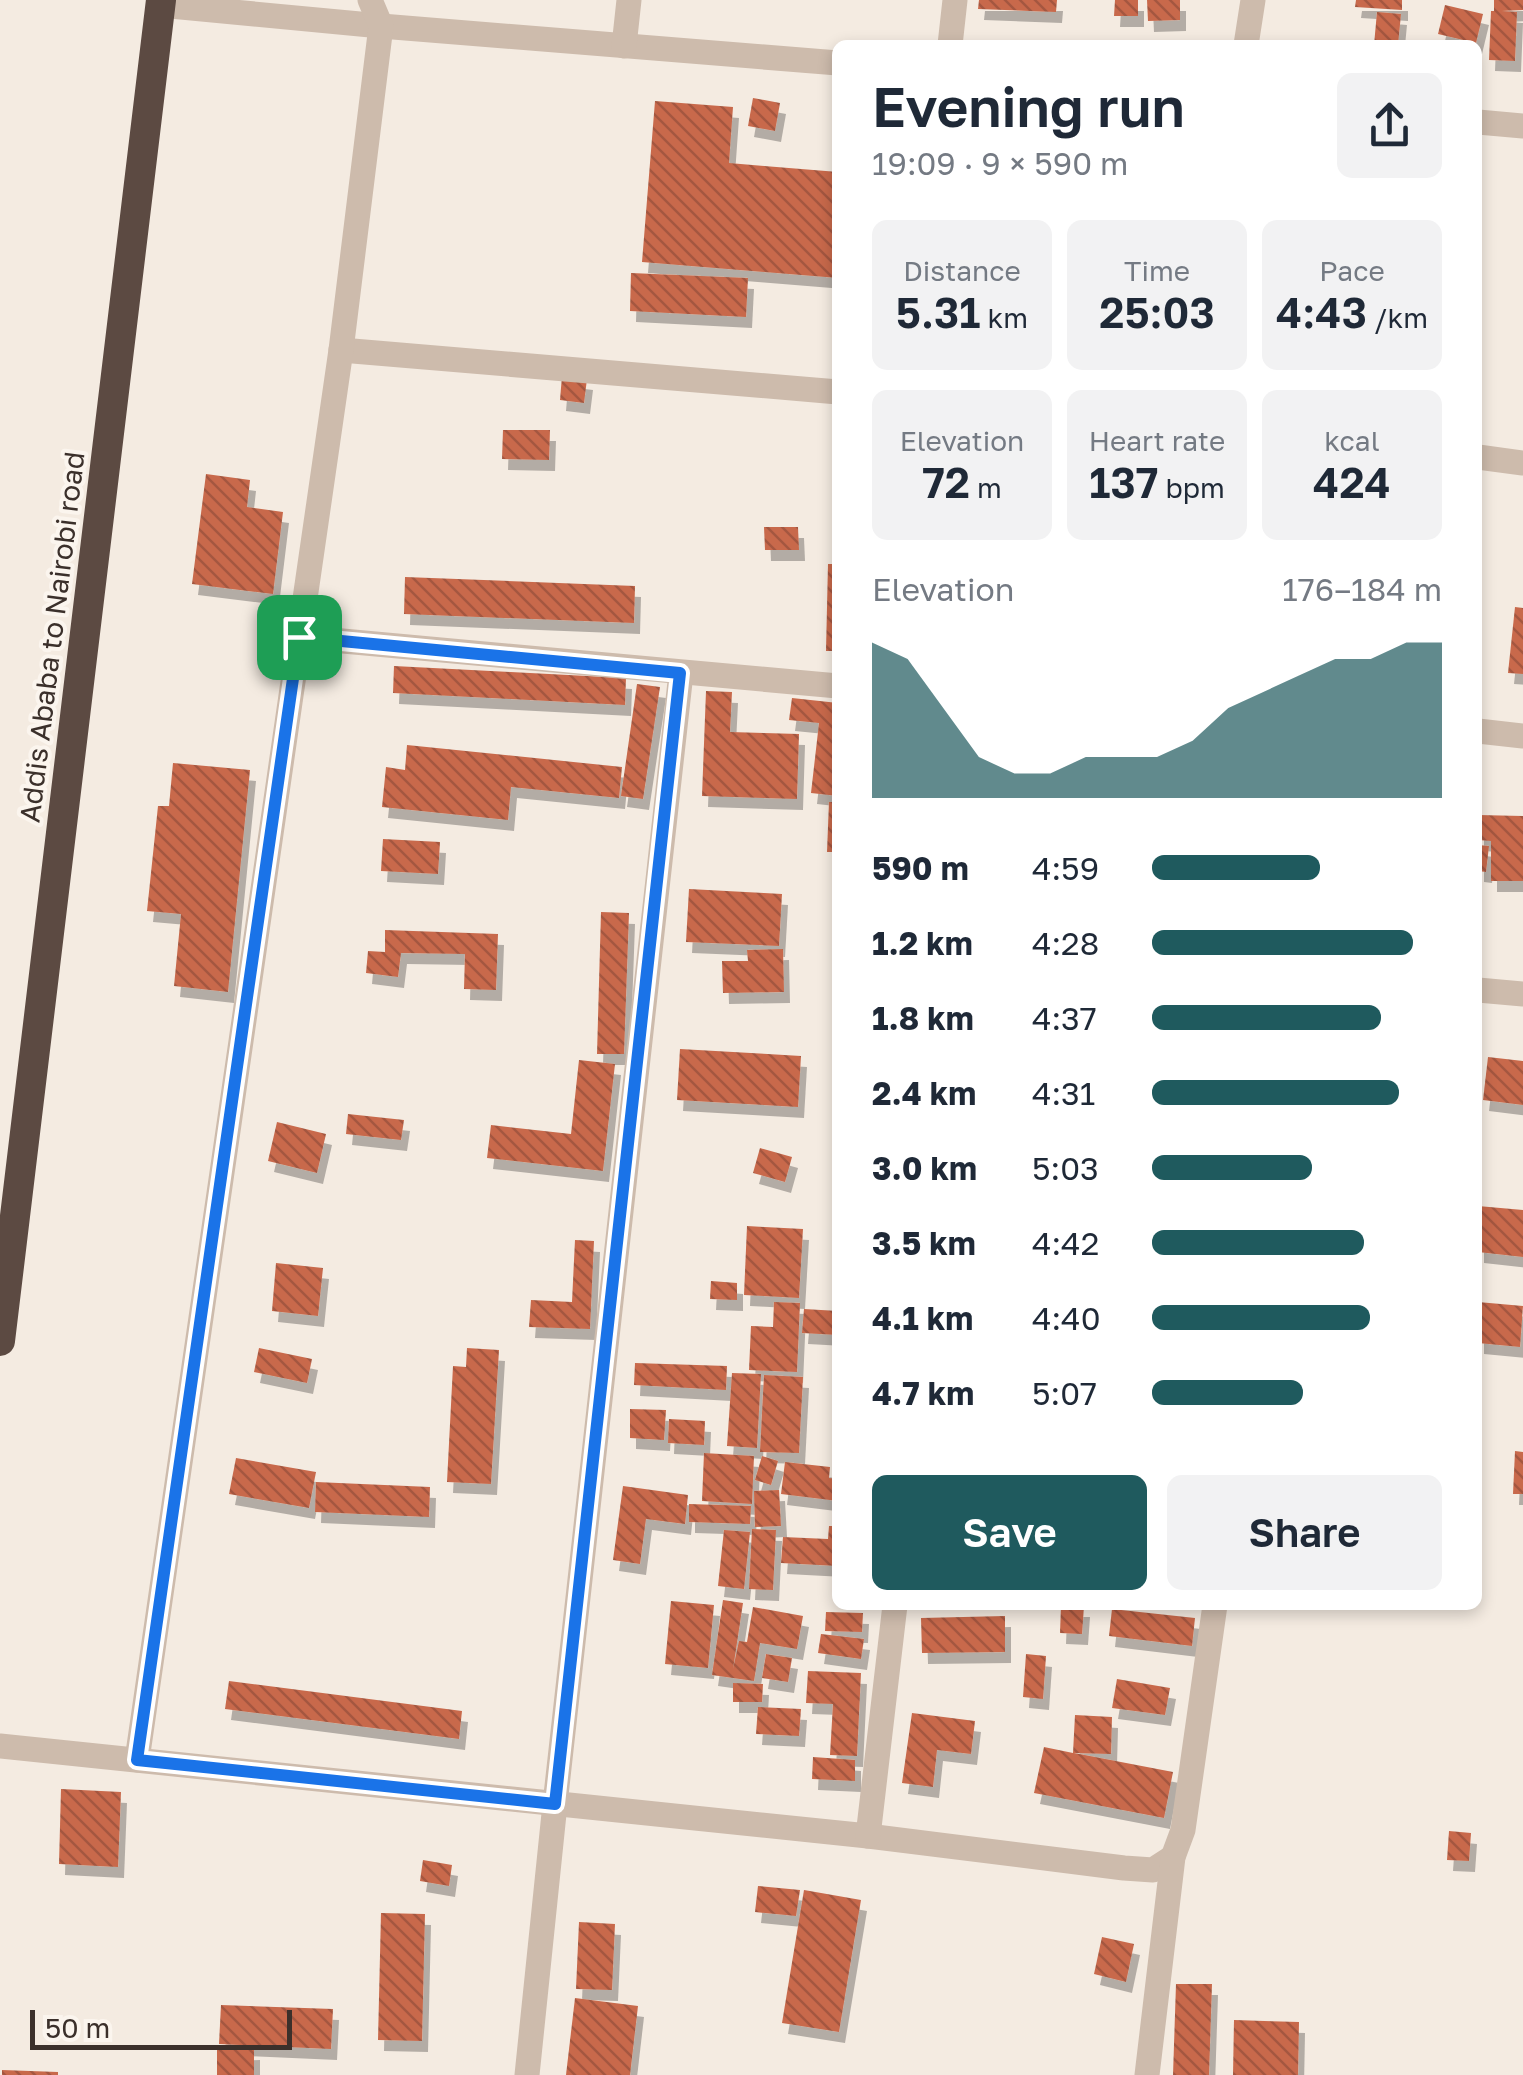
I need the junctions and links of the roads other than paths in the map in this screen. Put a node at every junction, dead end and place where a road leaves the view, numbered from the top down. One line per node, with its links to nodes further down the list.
1 (370, 0): 6 (street)
2 (629, 0): 9 (street)
3 (955, 0): 7 (street)
4 (1252, 0): 8 (street)
5 (161, 3): 6 (street); 24 (highway, Addis Ababa to Nairobi road)
6 (380, 26): 9 (street); 13 (street)
7 (951, 40)
8 (1247, 40)
9 (624, 46): 10 (street)
10 (832, 63)
11 (1482, 122): 12 (street)
12 (1523, 126)
13 (340, 350): 14 (street); 17 (street)
14 (832, 391)
15 (1482, 458): 16 (street)
16 (1523, 462)
17 (299, 637): 18 (street); 28 (street)
18 (680, 673): 19 (street); 29 (street)
19 (832, 686)
20 (1482, 731): 21 (street)
21 (1523, 736)
22 (1482, 990): 23 (street)
23 (1523, 994)
24 (0, 1341)
25 (893, 1610): 30 (street)
26 (1213, 1610): 31 (street)
27 (0, 1746): 28 (street)
28 (137, 1760): 29 (street)
29 (555, 1804): 30 (street); 32 (street)
30 (868, 1836): 31 (street)
31 (1174, 1857): 33 (street)
32 (527, 2075)
33 (1147, 2075)

